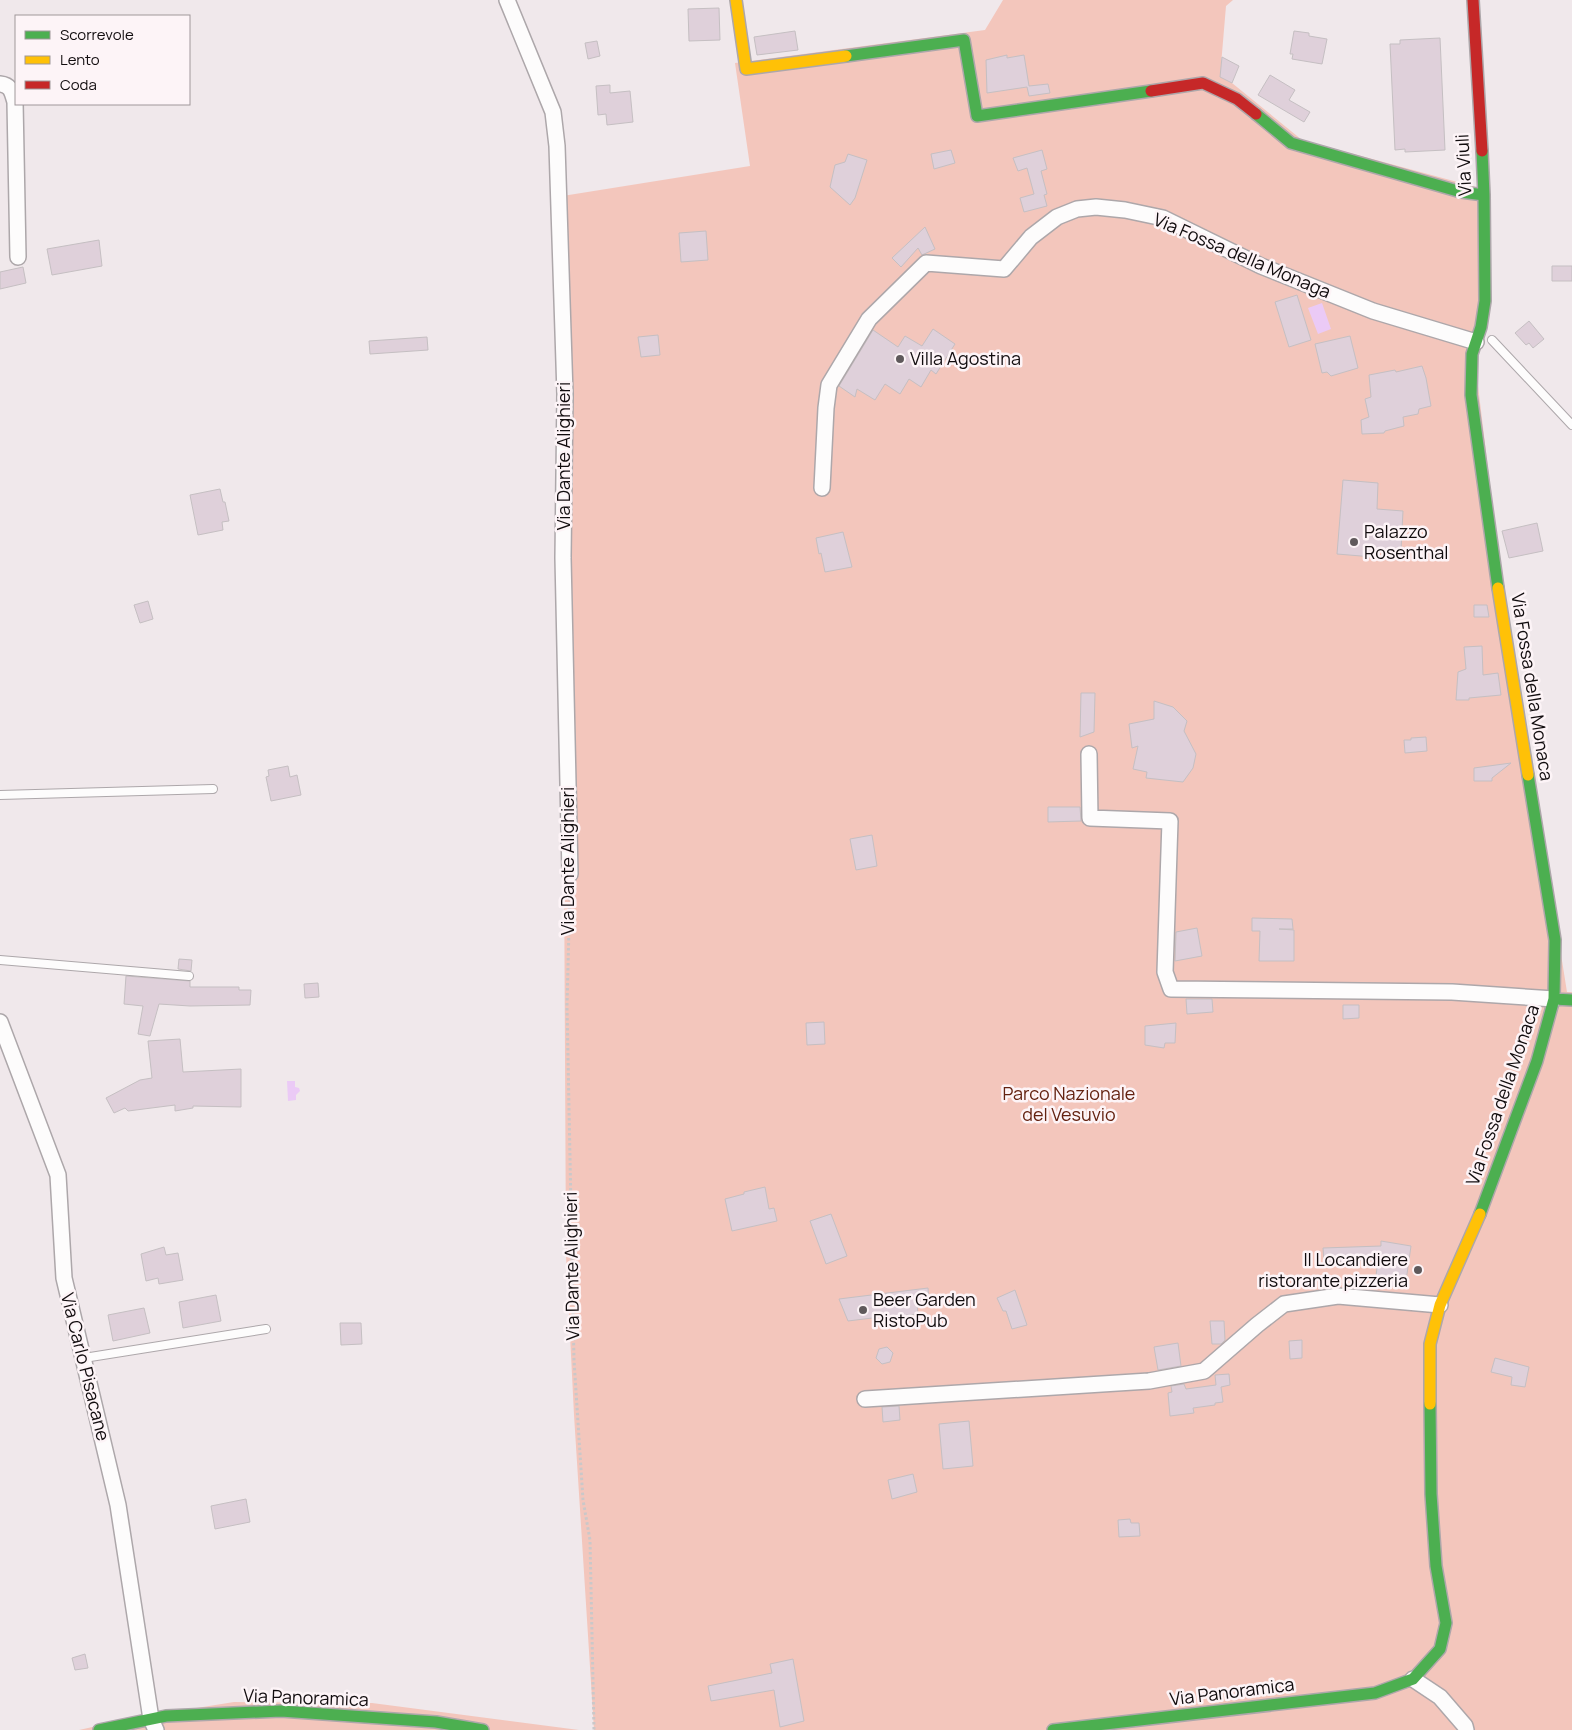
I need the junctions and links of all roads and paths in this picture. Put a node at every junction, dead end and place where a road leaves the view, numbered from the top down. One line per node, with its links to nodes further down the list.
1 (507, 0): 15 (street, Via Dante Alighieri)
2 (736, 0): 7 (street)
3 (1472, 0): 7 (street, Via Viuli)
4 (0, 84): 5 (street)
5 (15, 102)
6 (15, 105): 8 (street)
7 (1484, 195): 9 (street, Via Viuli)
8 (18, 257)
9 (1484, 336): 10 (lane); 11 (street, Via Fossa della Monaga); 18 (street, Via Fossa della Monaca)
10 (1572, 425)
11 (822, 488)
12 (1089, 754): 18 (street)
13 (213, 790): 14 (lane)
14 (0, 795)
15 (570, 874): 30 (path, Via Dante Alighieri)
16 (0, 960): 17 (lane)
17 (189, 976)
18 (1554, 999): 19 (street); 22 (street, Via Fossa della Monaca)
19 (1572, 1000)
20 (0, 1022): 21 (street, Via Carlo Pisacane)
21 (4, 1042): 24 (street, Via Carlo Pisacane)
22 (1440, 1305): 25 (street); 26 (street, Via Fossa della Monaca)
23 (266, 1330): 24 (lane)
24 (84, 1358): 27 (street, Via Carlo Pisacane)
25 (865, 1399)
26 (1412, 1679): 31 (street, Via Panoramica); 32 (street)
27 (154, 1725): 28 (street, Via Panoramica); 29 (street, Via Panoramica)
28 (100, 1730)
29 (483, 1730)
30 (594, 1730)
31 (1053, 1730)
32 (1466, 1730)

